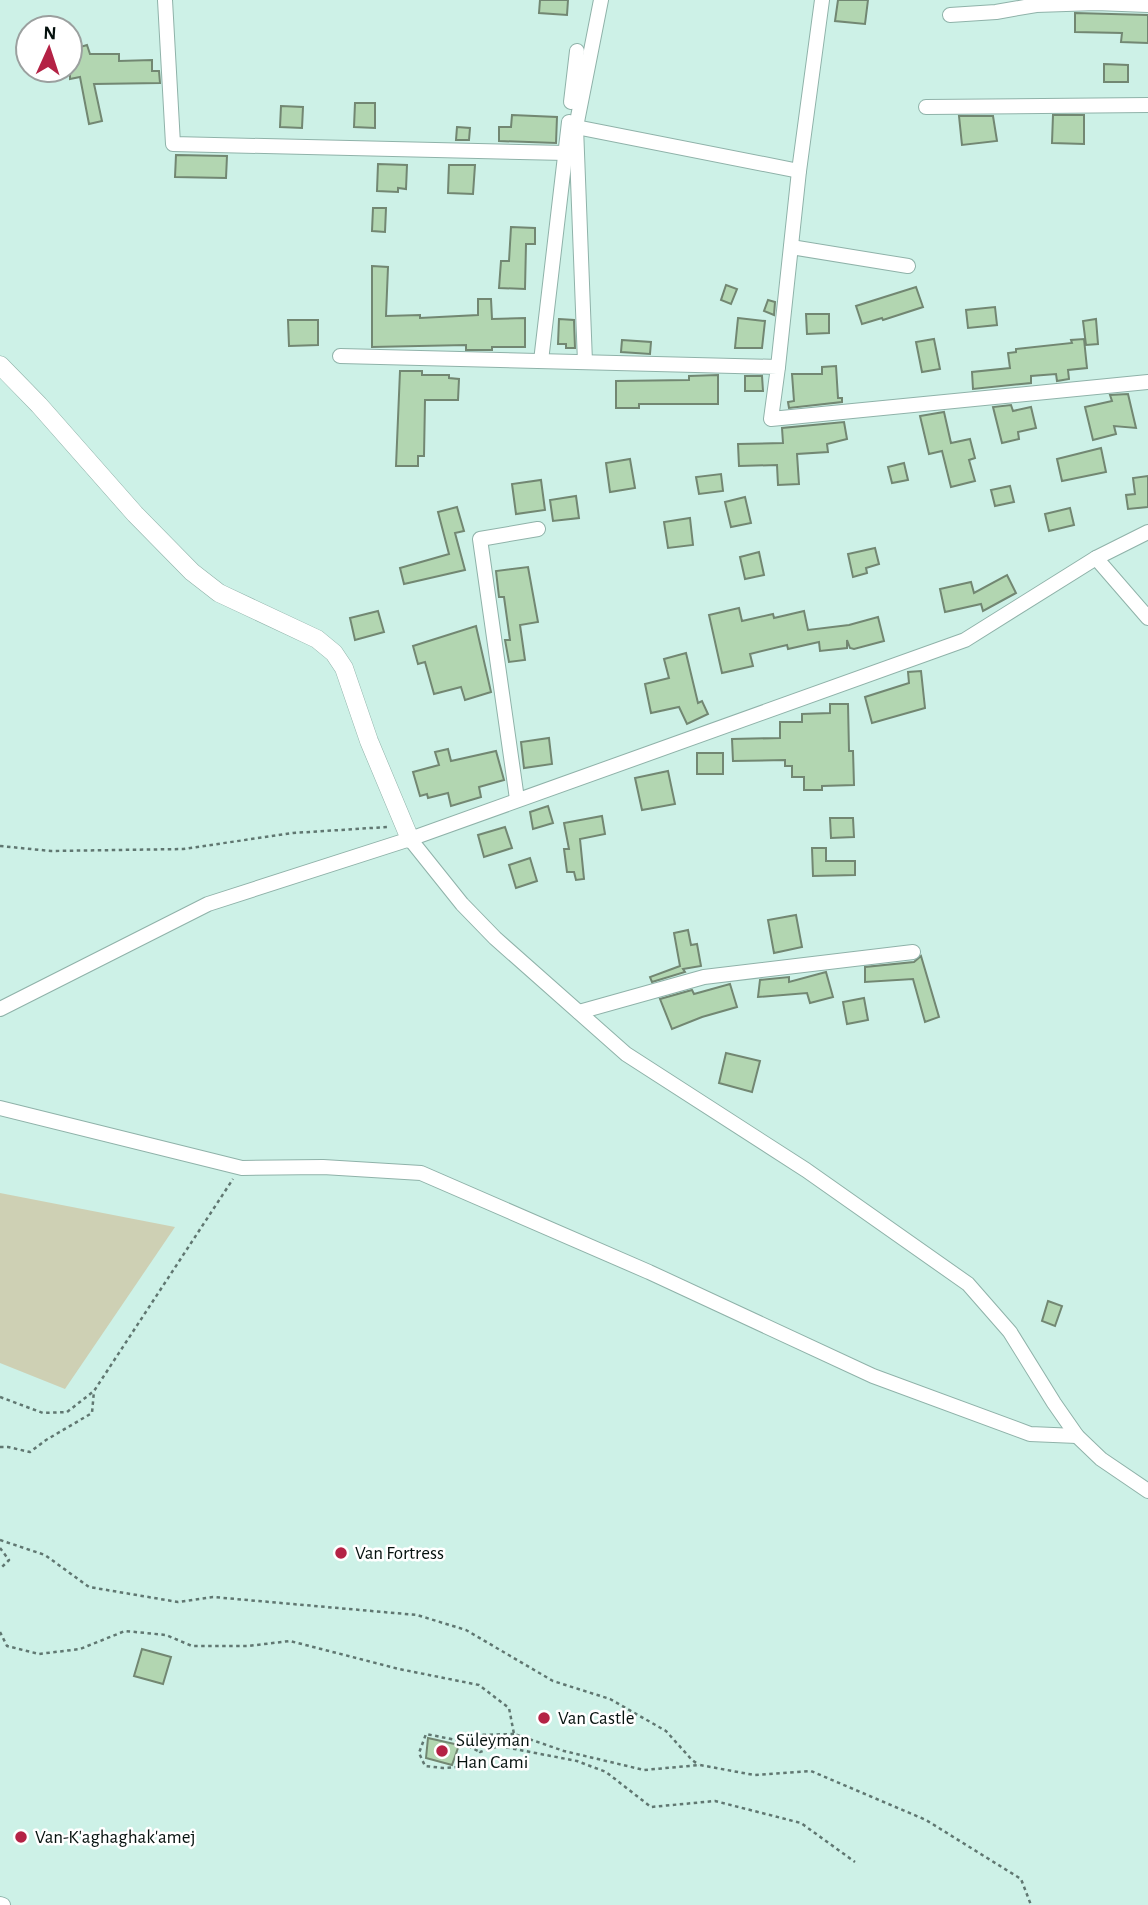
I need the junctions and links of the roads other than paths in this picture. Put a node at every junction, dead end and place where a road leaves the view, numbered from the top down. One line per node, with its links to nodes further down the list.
1 (165, 0): 10 (street)
2 (601, 0): 9 (street)
3 (822, 0): 11 (street)
4 (1148, 5): 5 (street)
5 (950, 15)
6 (577, 51): 10 (street)
7 (1148, 105): 8 (street)
8 (926, 107)
9 (576, 127): 11 (street); 16 (street)
10 (566, 153): 15 (street)
11 (799, 171): 12 (street)
12 (791, 247): 13 (street); 18 (street)
13 (908, 266)
14 (340, 356): 15 (street)
15 (541, 361): 16 (street)
16 (585, 362): 18 (street)
17 (0, 365): 25 (street)
18 (778, 367): 19 (street)
19 (1148, 382)
20 (538, 529): 24 (street)
21 (1148, 532): 22 (street)
22 (1096, 558): 23 (street); 24 (street)
23 (1148, 618)
24 (517, 799): 25 (street)
25 (410, 839): 27 (street); 28 (street)
26 (913, 953): 28 (street)
27 (0, 1009)
28 (579, 1012): 30 (street)
29 (0, 1108): 30 (street)
30 (1077, 1436): 31 (street)
31 (1148, 1491)

